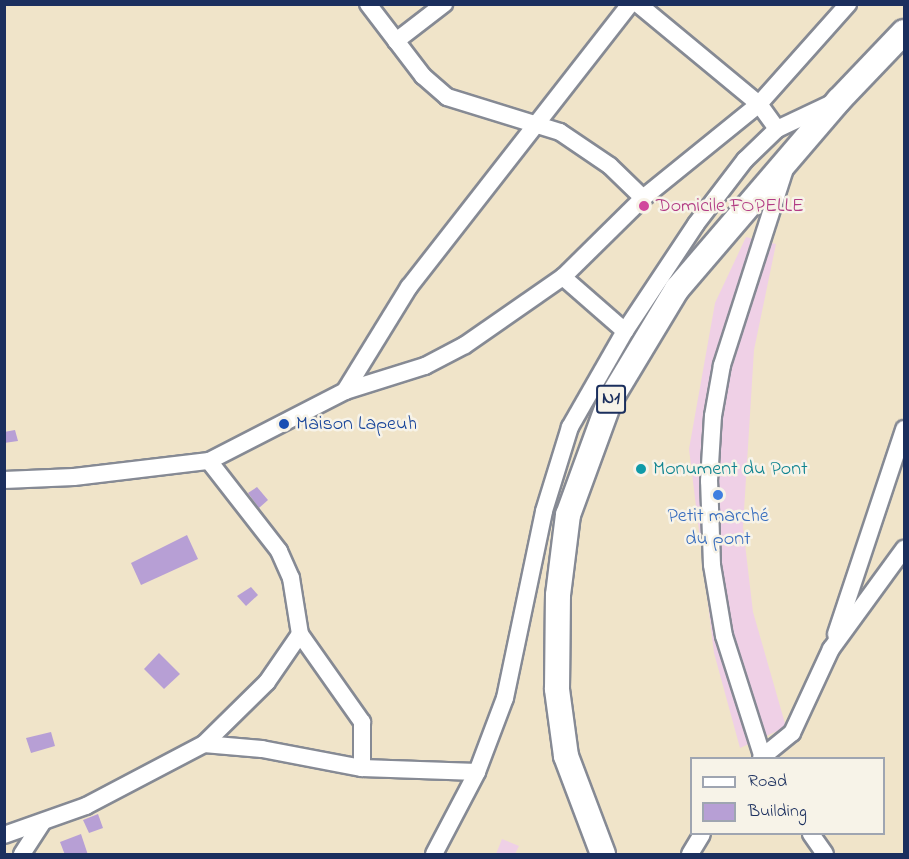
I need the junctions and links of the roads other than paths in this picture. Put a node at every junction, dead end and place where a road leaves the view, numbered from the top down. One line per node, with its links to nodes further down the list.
1 (368, 4): 7 (street)
2 (444, 4): 7 (street)
3 (630, 4): 10 (street)
4 (638, 4): 9 (street)
5 (844, 6): 9 (street)
6 (904, 32): 8 (highway, N1)
7 (396, 41): 10 (street)
8 (839, 100): 11 (street); 12 (highway, N1)
9 (759, 104): 11 (street); 13 (street)
10 (539, 123): 13 (street); 16 (street)
11 (777, 129): 15 (street)
12 (789, 160): 24 (street); 34 (highway, N1)
13 (643, 198): 14 (street)
14 (563, 277): 15 (street); 16 (street)
15 (625, 331): 27 (street)
16 (345, 391): 18 (street)
17 (904, 429): 22 (street)
18 (209, 461): 19 (street); 21 (street)
19 (4, 480)
20 (904, 549): 22 (street)
21 (300, 634): 23 (street); 26 (street)
22 (831, 649): 25 (street)
23 (204, 744): 26 (street); 28 (street)
24 (762, 757)
25 (763, 757)
26 (362, 768): 27 (street)
27 (477, 772): 33 (street)
28 (42, 823): 29 (street); 32 (street)
29 (4, 835)
30 (701, 835): 35 (street)
31 (812, 835): 36 (street)
32 (22, 855)
33 (434, 855)
34 (603, 855)
35 (690, 855)
36 (825, 855)

